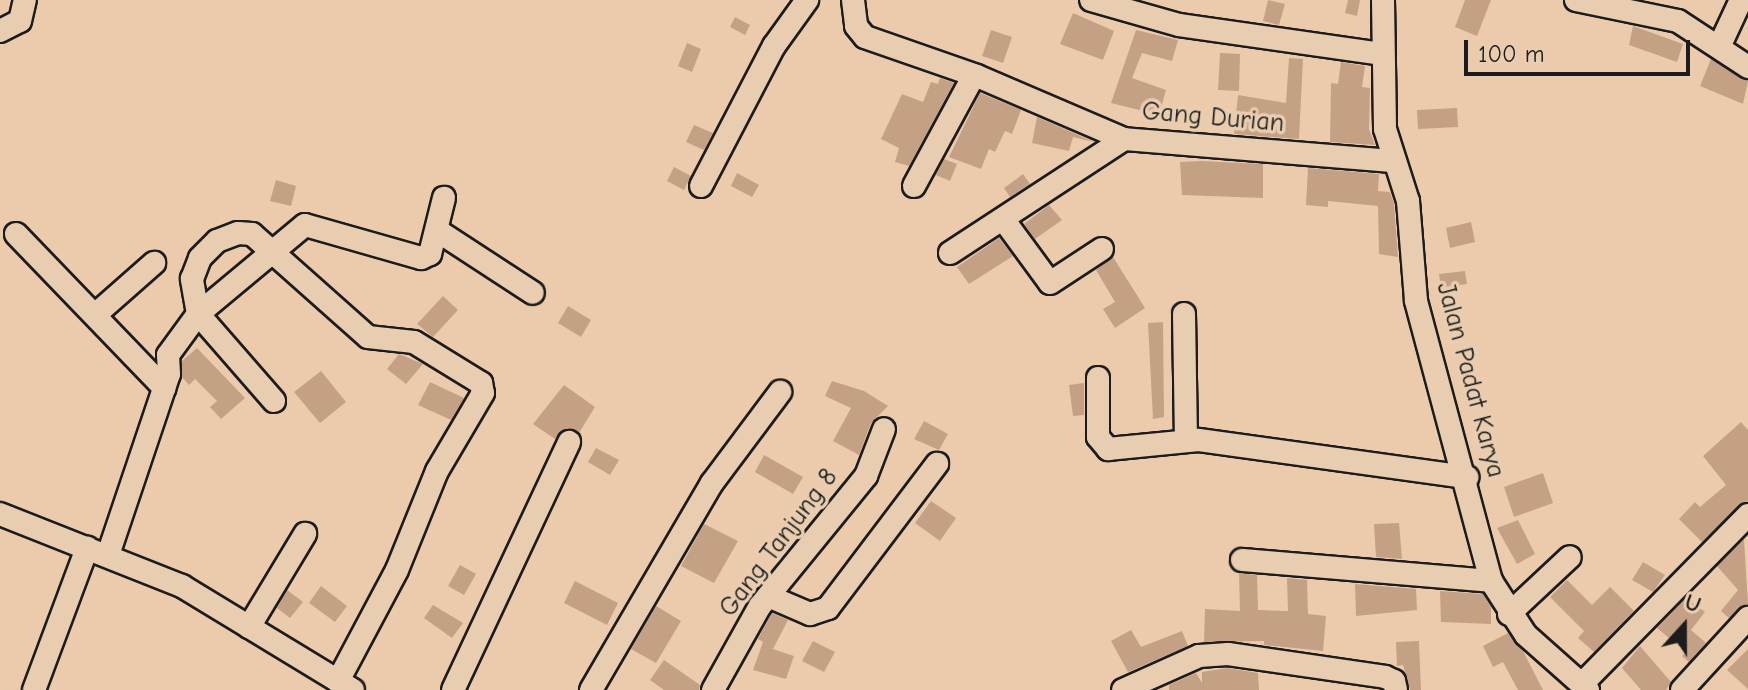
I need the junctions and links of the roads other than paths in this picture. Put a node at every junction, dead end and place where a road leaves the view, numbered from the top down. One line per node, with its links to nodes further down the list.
1 (25, 0): 8 (street)
2 (807, 0): 15 (street)
3 (853, 0): 12 (street, Gang Durian)
4 (1091, 0): 10 (street)
5 (1383, 0): 10 (street, Jalan Padat Karya)
6 (1576, 0): 9 (street)
7 (1741, 0): 9 (street)
8 (0, 31)
9 (1720, 45): 11 (street)
10 (1383, 54): 14 (street, Jalan Padat Karya)
11 (1748, 67)
12 (974, 75): 13 (street, Gang Durian); 16 (street)
13 (1124, 139): 14 (street, Gang Durian); 18 (street)
14 (1393, 161): 37 (street, Jalan Padat Karya)
15 (701, 186)
16 (914, 186)
17 (444, 198): 19 (street)
18 (1003, 219): 22 (street); 23 (street)
19 (438, 231): 21 (street); 25 (street)
20 (16, 234): 28 (street)
21 (273, 248): 26 (street); 26 (street); 50 (street)
22 (1102, 249)
23 (950, 253)
24 (154, 263): 28 (street)
25 (533, 293)
26 (198, 314): 30 (street); 32 (street)
27 (1184, 314): 34 (street)
28 (95, 315): 30 (street)
29 (1098, 378): 34 (street)
30 (164, 388): 41 (street)
31 (780, 392): 54 (street)
32 (274, 401)
33 (884, 429): 45 (street, Gang Tanjung 8)
34 (1186, 441): 37 (street)
35 (569, 442): 53 (street)
36 (937, 464): 45 (street)
37 (1467, 477): 44 (street, Jalan Padat Karya)
38 (0, 514): 41 (street)
39 (1748, 515): 51 (street)
40 (305, 534): 48 (street)
41 (97, 552): 48 (street); 52 (street)
42 (1570, 557): 46 (street)
43 (1242, 560): 44 (street)
44 (1491, 581): 46 (street, Jalan Padat Karya)
45 (768, 596): 55 (street, Gang Tanjung 8)
46 (1509, 614): 51 (street, Jalan Padat Karya)
47 (1748, 618): 58 (street)
48 (249, 627): 50 (street)
49 (1154, 683): 56 (street); 57 (street)
50 (345, 686)
51 (1585, 687)
52 (34, 690)
53 (453, 690)
54 (591, 690)
55 (713, 690)
56 (1123, 690)
57 (1396, 690)
58 (1682, 690)

